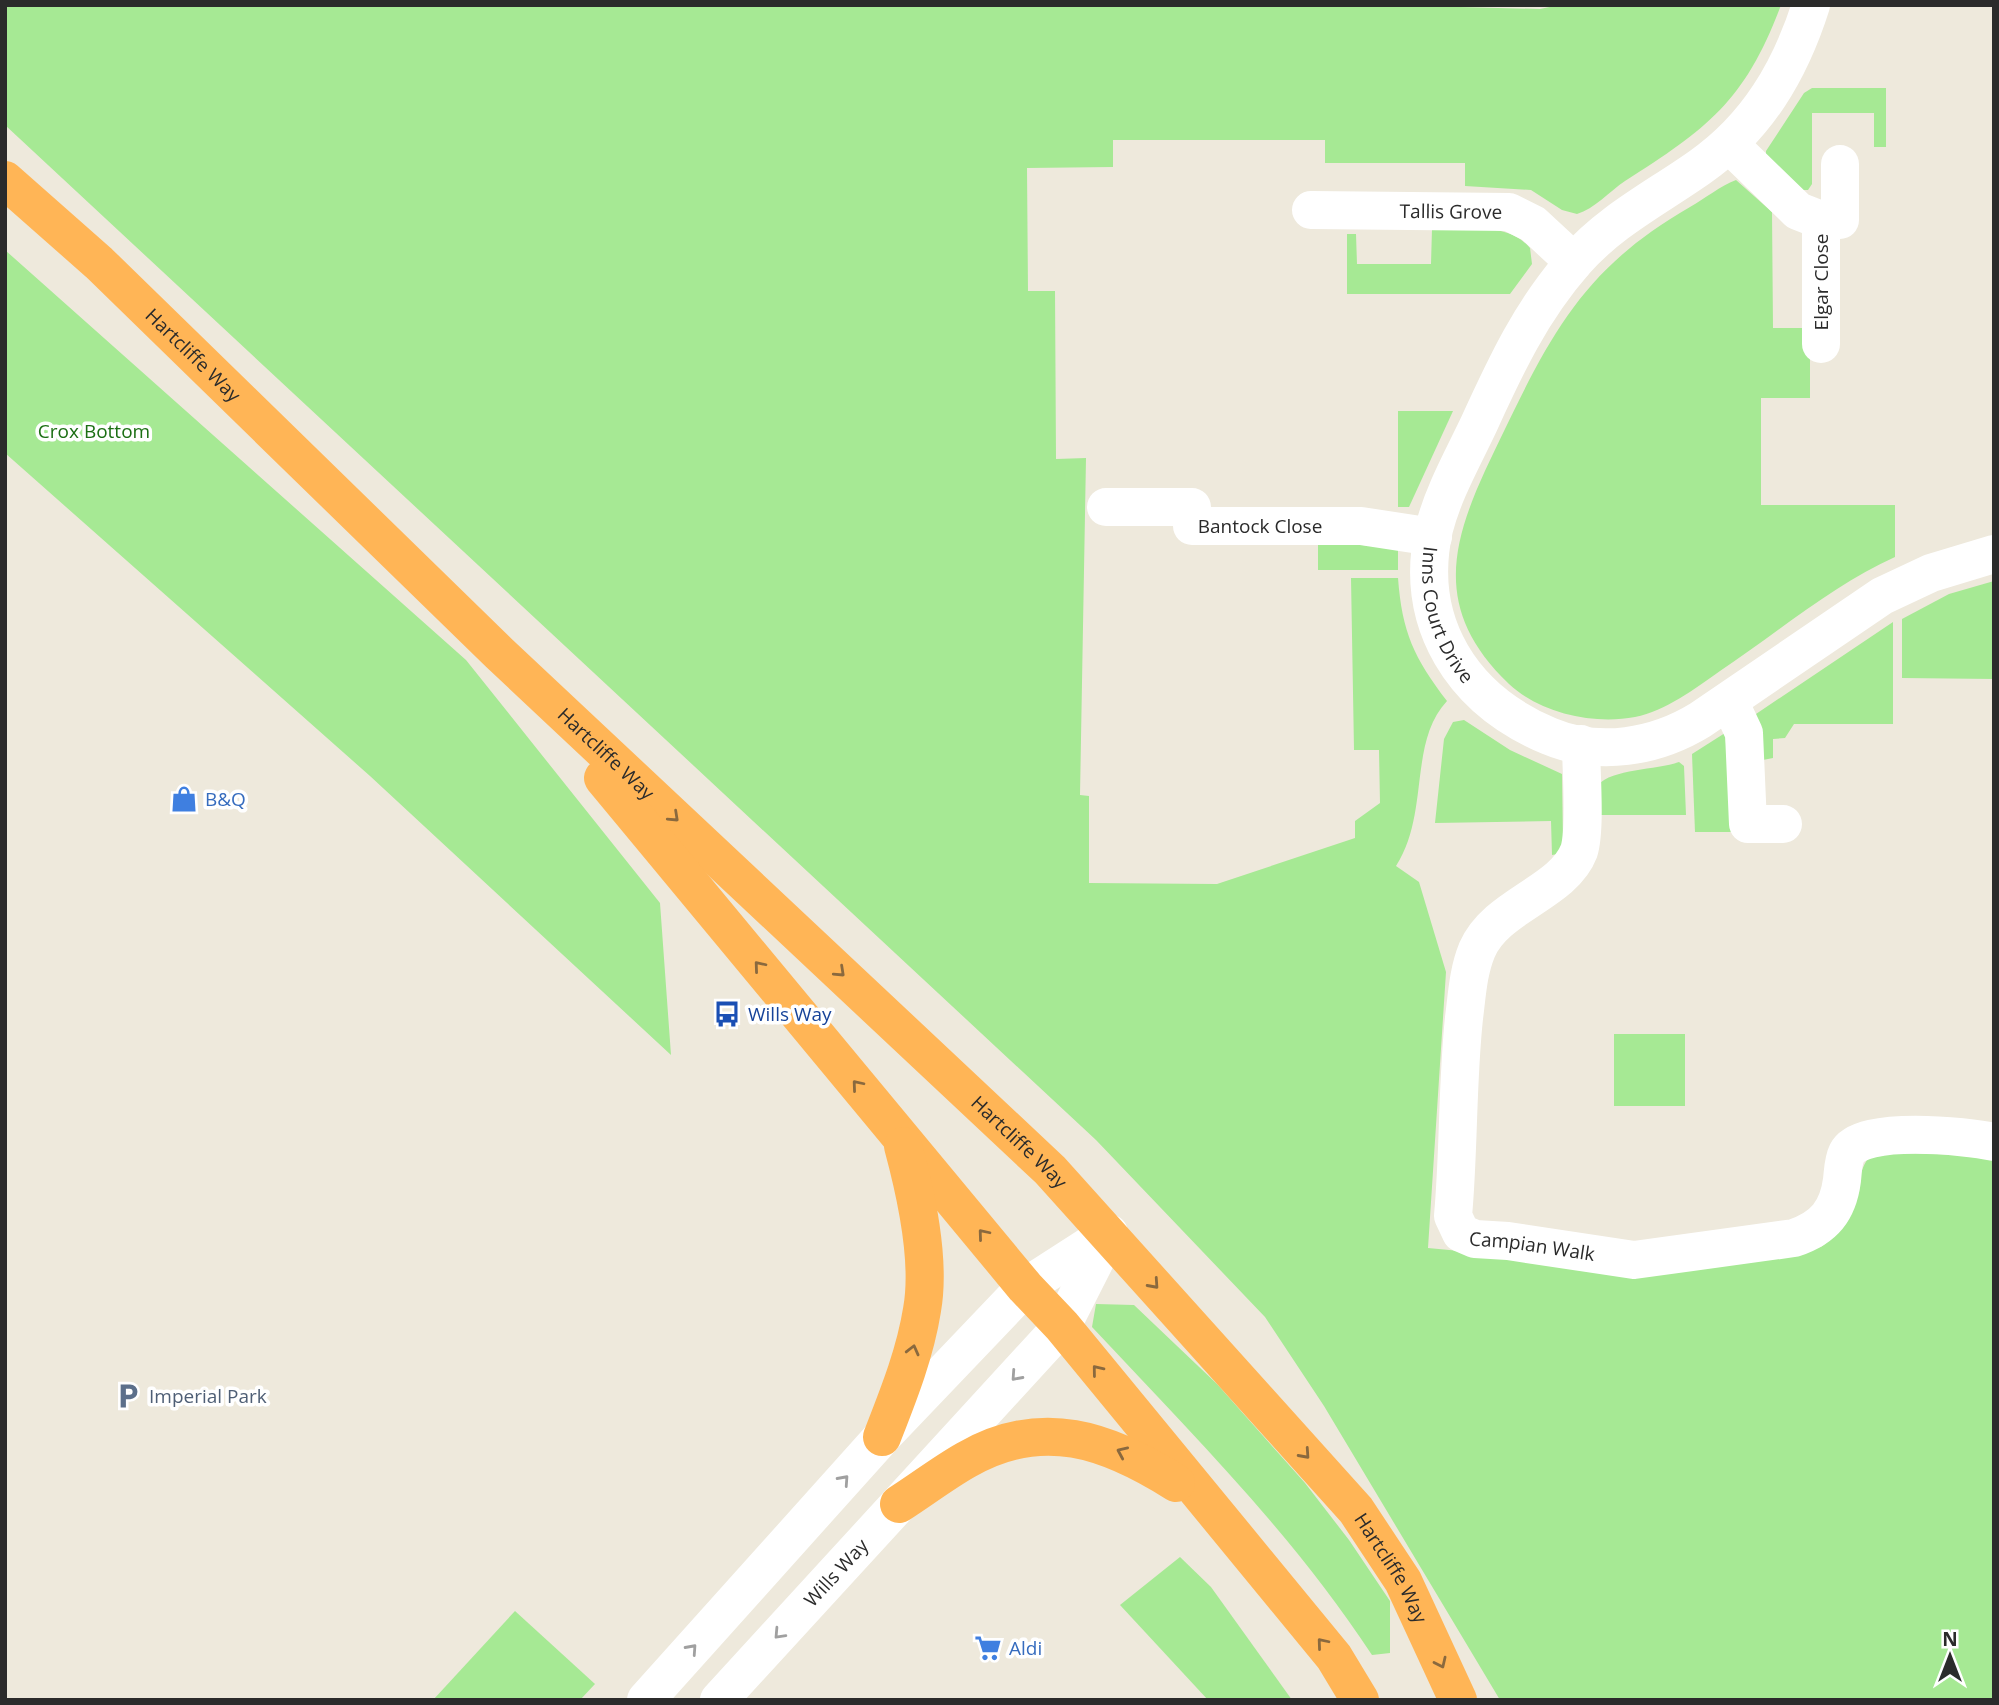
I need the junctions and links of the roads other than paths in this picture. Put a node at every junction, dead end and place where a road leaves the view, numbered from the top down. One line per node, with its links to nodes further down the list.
1 (1811, 5): 2 (street, Inns Court Drive)
2 (1729, 144): 6 (street, Elgar Close); 7 (street, Inns Court Drive)
3 (1840, 164): 6 (street, Elgar Close)
4 (5, 180): 12 (highway, Hartcliffe Way)
5 (1311, 210): 7 (street, Tallis Grove)
6 (1821, 220): 8 (street, Elgar Close)
7 (1574, 262): 10 (street, Inns Court Drive)
8 (1821, 344)
9 (1106, 507): 10 (street, Bantock Close)
10 (1433, 537): 14 (street, Inns Court Drive)
11 (1994, 554): 13 (street, Inns Court Drive)
12 (499, 653): 16 (highway, Hartcliffe Way, one-way to 12); 18 (highway, Hartcliffe Way, one-way to 18)
13 (1729, 701): 14 (street, Inns Court Drive); 15 (street)
14 (1581, 744): 17 (street, Campian Walk)
15 (1783, 824)
16 (901, 1137): 19 (highway, Hartcliffe Way, one-way to 16); 21 (highway, one-way to 16)
17 (1994, 1142)
18 (1109, 1233): 19 (street); 20 (street, Wills Way); 27 (highway, Hartcliffe Way, one-way to 27)
19 (1025, 1287): 20 (highway, Hartcliffe Way); 21 (street)
20 (1062, 1326): 22 (highway, Hartcliffe Way, one-way to 20); 23 (street, Wills Way, one-way to 23)
21 (882, 1437): 24 (street, one-way to 21)
22 (1202, 1499): 23 (highway, one-way to 23); 26 (highway, Hartcliffe Way, one-way to 22)
23 (899, 1504): 25 (street, Wills Way, one-way to 25)
24 (646, 1700)
25 (719, 1700)
26 (1360, 1700)
27 (1458, 1700)

